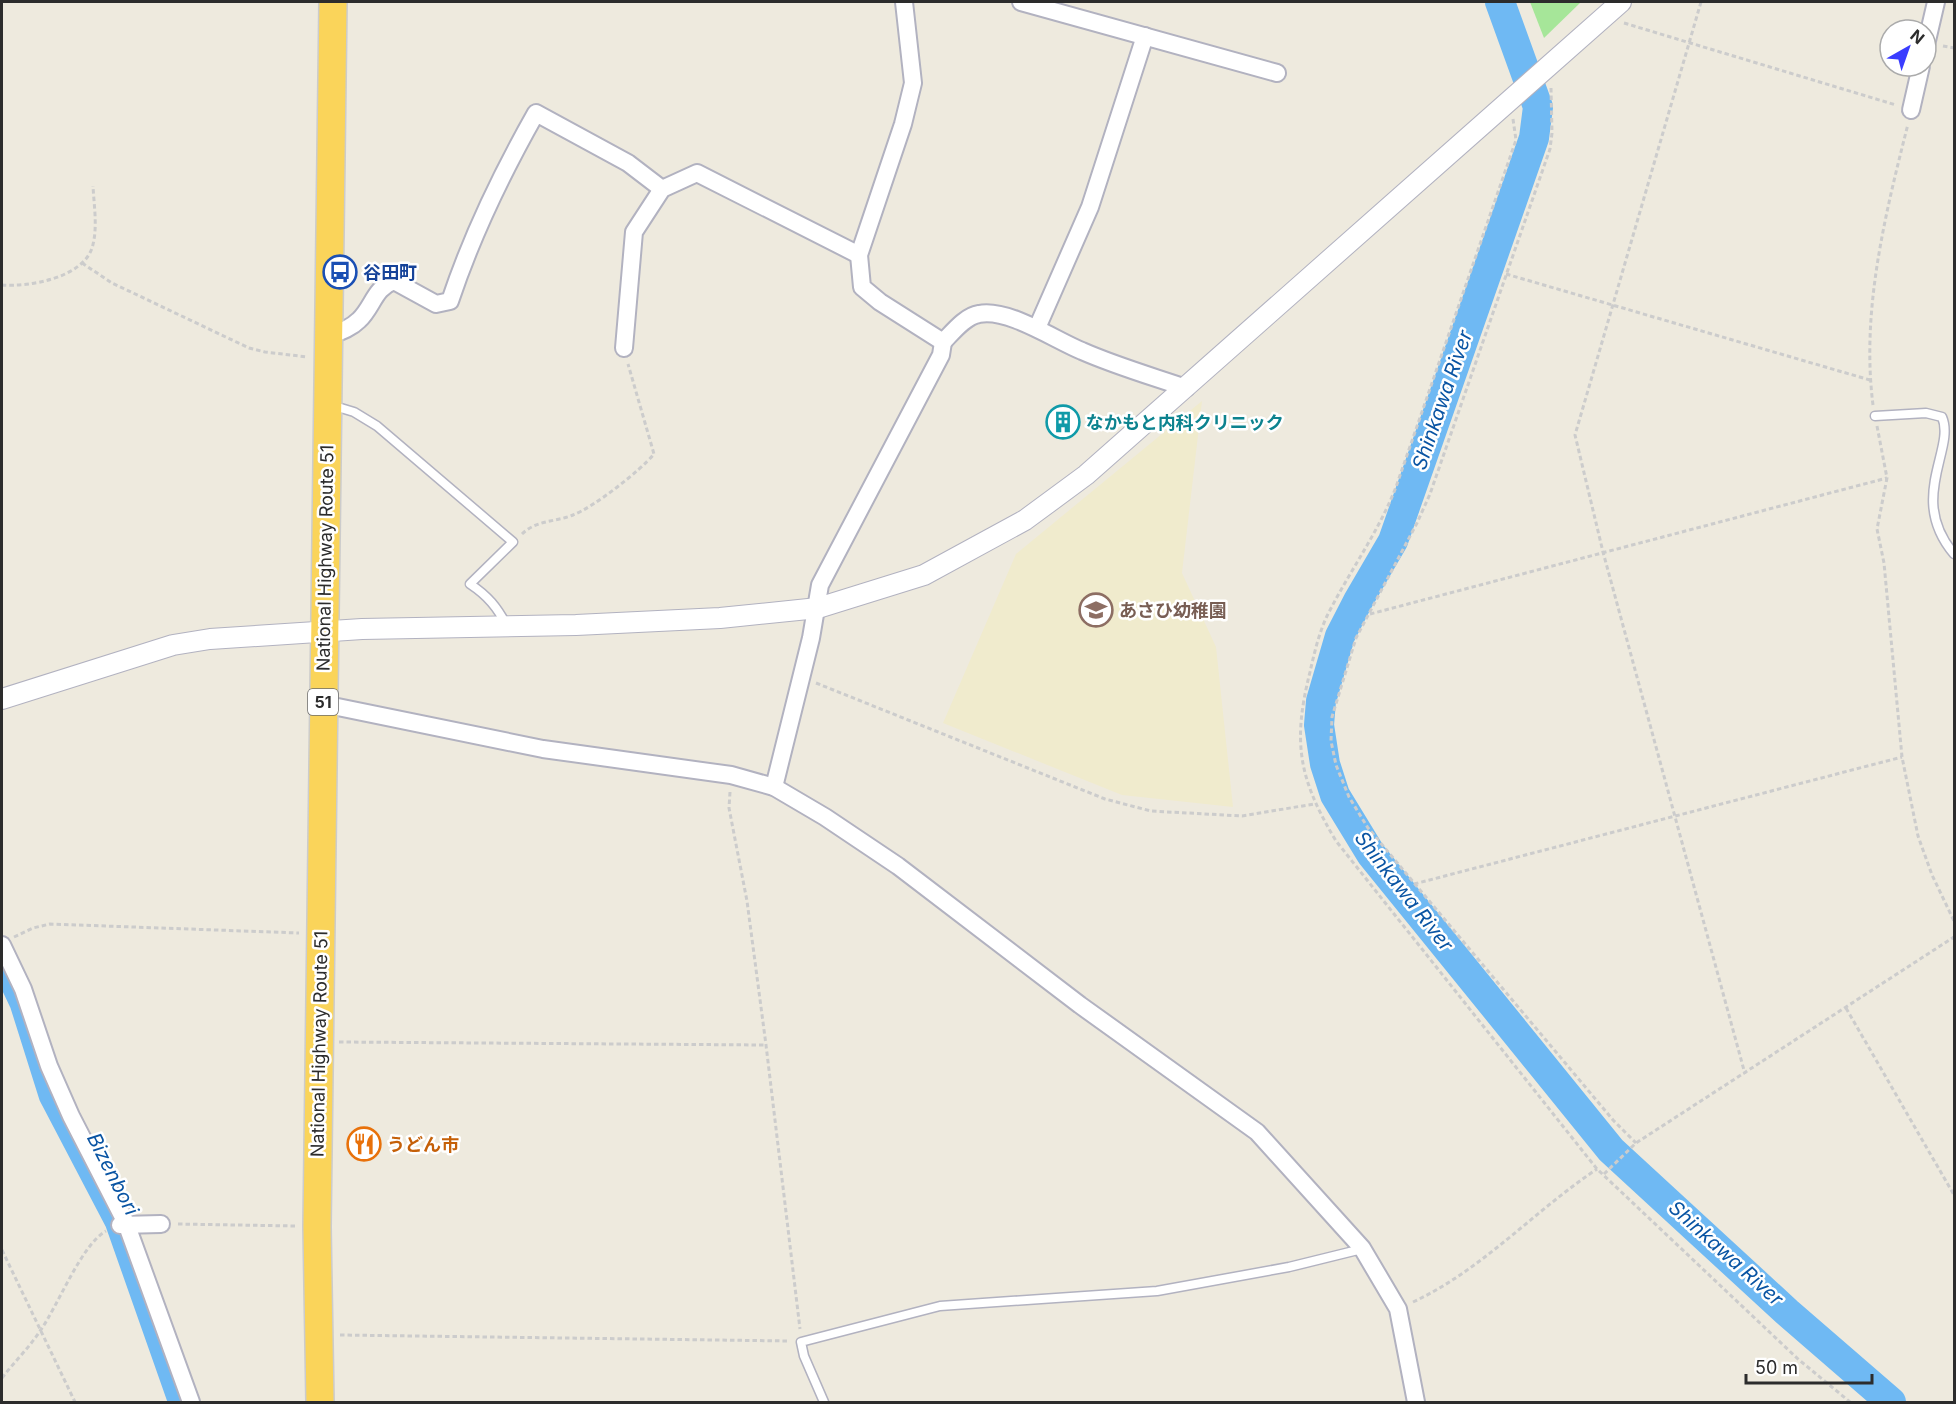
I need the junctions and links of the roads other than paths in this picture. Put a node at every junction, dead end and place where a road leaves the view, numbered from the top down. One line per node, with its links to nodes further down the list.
1 (333, 2): 15 (highway, National Highway Route 51 / 51)
2 (904, 2): 12 (street)
3 (1022, 2): 7 (street)
4 (1936, 2): 6 (street)
5 (1614, 8): 17 (street)
6 (1932, 18)
7 (1145, 36): 8 (street); 13 (street)
8 (1277, 73)
9 (1918, 78): 10 (street)
10 (1911, 110)
11 (662, 189): 12 (street); 15 (street); 16 (street)
12 (858, 255): 14 (street)
13 (1037, 328): 14 (street); 17 (street)
14 (943, 342): 21 (street)
15 (328, 347): 18 (highway, National Highway Route 51 / 51)
16 (624, 348)
17 (1186, 388): 21 (street)
18 (328, 404): 22 (lane); 23 (highway, National Highway Route 51 / 51)
19 (1875, 416): 20 (lane)
20 (1954, 554)
21 (818, 608): 22 (street); 26 (street)
22 (507, 627): 23 (street)
23 (324, 632): 24 (street); 25 (highway, National Highway Route 51 / 51)
24 (2, 699)
25 (323, 704): 26 (street); 32 (highway, National Highway Route 51 / 51)
26 (774, 787): 30 (street)
27 (7, 941): 29 (street)
28 (161, 1224): 29 (street)
29 (118, 1227): 31 (street)
30 (1362, 1248): 33 (lane); 34 (street)
31 (191, 1402)
32 (320, 1402)
33 (824, 1402)
34 (1416, 1402)

